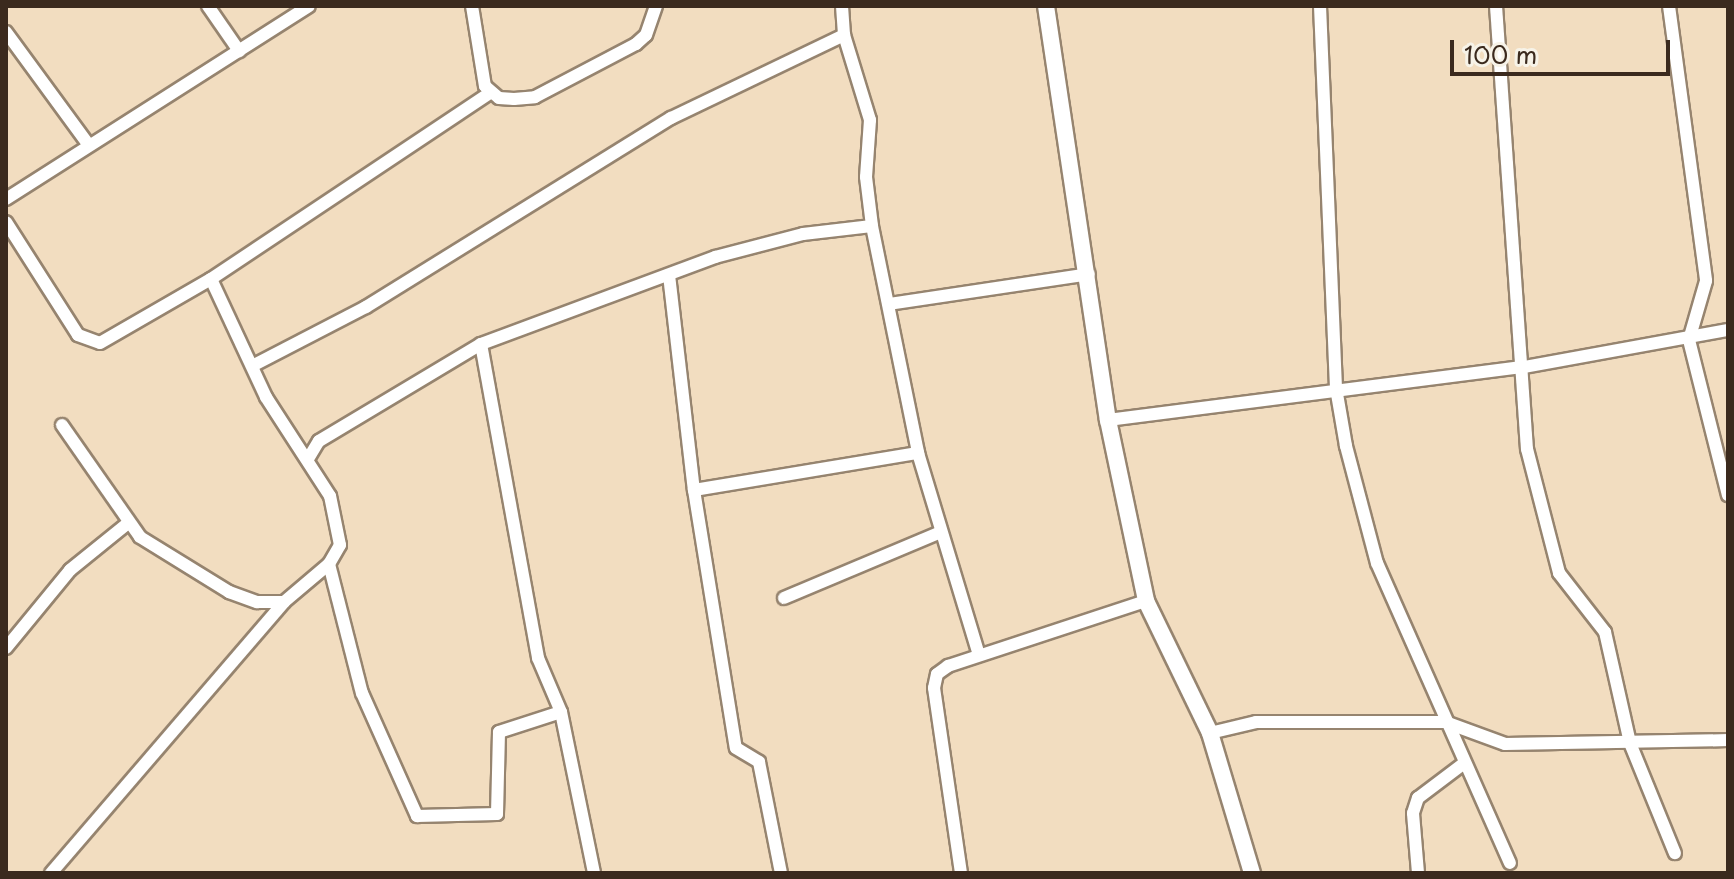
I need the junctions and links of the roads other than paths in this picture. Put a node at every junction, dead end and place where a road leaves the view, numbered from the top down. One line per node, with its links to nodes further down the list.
1 (208, 6): 12 (street)
2 (309, 6): 12 (street)
3 (472, 6): 13 (street)
4 (656, 6): 13 (street)
5 (842, 6): 11 (street)
6 (1046, 6): 18 (street)
7 (1320, 6): 27 (street)
8 (1496, 6): 26 (street)
9 (1669, 6): 23 (street)
10 (6, 32): 14 (street)
11 (844, 35): 17 (street); 25 (street)
12 (239, 51): 14 (street)
13 (490, 93): 20 (street)
14 (88, 144): 15 (street)
15 (6, 199)
16 (6, 222): 20 (street)
17 (872, 226): 19 (street); 21 (street)
18 (1089, 274): 21 (street); 28 (street)
19 (669, 275): 24 (street); 32 (street)
20 (211, 279): 25 (street)
21 (889, 304): 30 (street)
22 (1728, 330): 23 (street)
23 (1689, 340): 26 (street); 33 (street)
24 (481, 344): 31 (street); 42 (street)
25 (254, 365): 31 (street)
26 (1524, 367): 27 (street); 46 (street)
27 (1336, 388): 28 (street); 43 (street)
28 (1108, 420): 38 (street)
29 (62, 425): 34 (street)
30 (918, 453): 32 (street); 35 (street)
31 (308, 459): 36 (street)
32 (694, 490): 52 (street)
33 (1728, 495)
34 (128, 523): 39 (street); 40 (street)
35 (941, 532): 37 (street); 41 (street)
36 (329, 564): 39 (street); 42 (street)
37 (784, 598)
38 (1146, 601): 41 (street); 44 (street)
39 (284, 602): 50 (street)
40 (6, 648)
41 (979, 655): 53 (street)
42 (561, 712): 51 (street)
43 (1445, 722): 44 (street); 46 (street); 47 (street)
44 (1210, 733): 54 (street)
45 (1728, 740): 46 (street)
46 (1630, 743): 48 (street)
47 (1463, 764): 49 (street); 55 (street)
48 (1675, 853)
49 (1510, 863)
50 (51, 873)
51 (594, 873)
52 (781, 873)
53 (961, 873)
54 (1252, 873)
55 (1418, 873)

